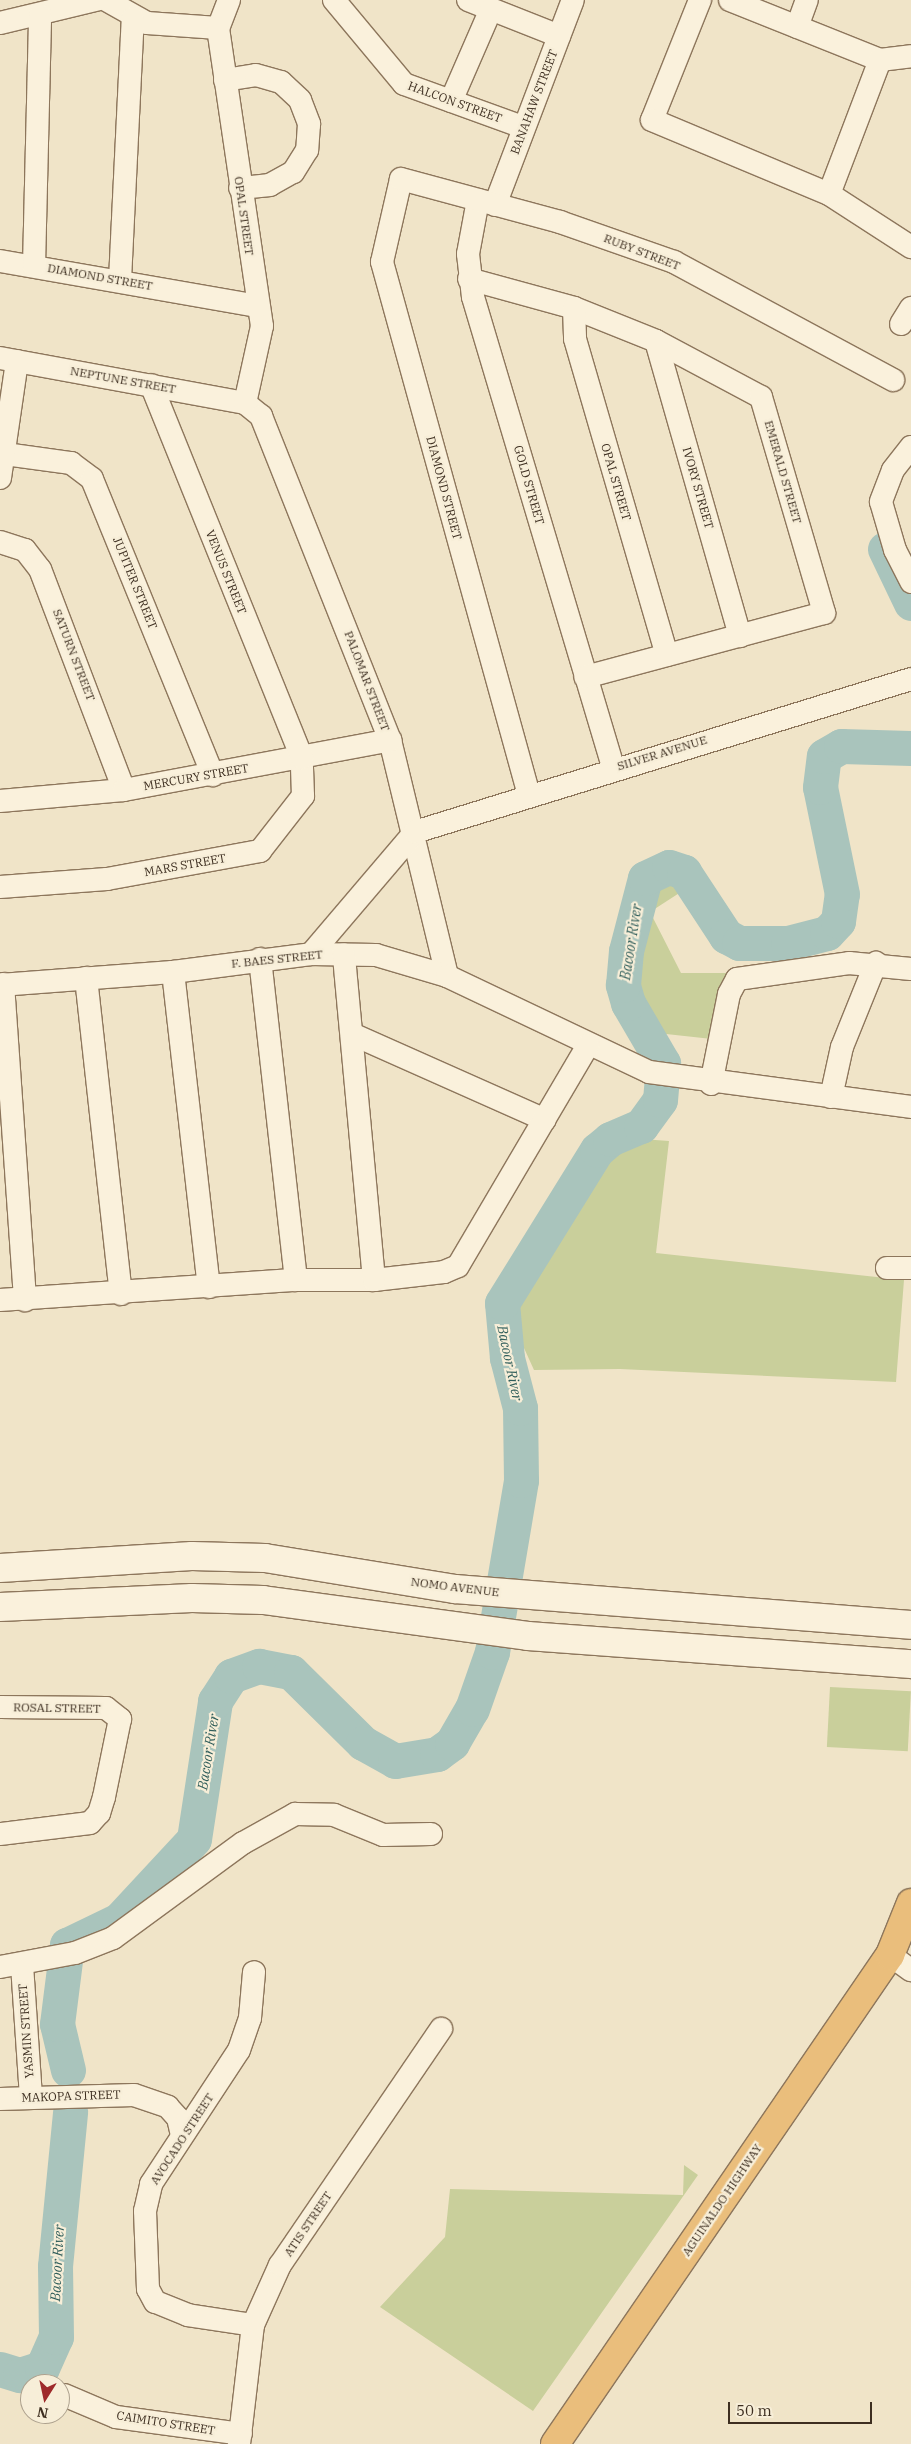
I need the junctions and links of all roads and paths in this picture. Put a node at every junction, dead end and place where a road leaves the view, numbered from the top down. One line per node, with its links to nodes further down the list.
1 (96, 0): 11 (street)
2 (106, 0): 12 (street)
3 (228, 0): 15 (street)
4 (334, 0): 20 (street, HALCON STREET)
5 (468, 0): 10 (street)
6 (573, 0): 16 (street, BANAHAW STREET)
7 (700, 0): 24 (street)
8 (730, 0): 14 (street)
9 (806, 0): 14 (street)
10 (491, 9): 16 (street); 20 (street)
11 (40, 15): 13 (street); 28 (street)
12 (133, 18): 15 (street); 30 (street)
13 (0, 23)
14 (797, 27): 18 (street)
15 (218, 28): 19 (street, OPAL STREET)
16 (559, 36): 21 (street, BANAHAW STREET)
17 (911, 56): 18 (street)
18 (880, 60): 24 (street)
19 (225, 80): 23 (street, OPAL STREET); 23 (street)
20 (451, 101): 21 (street, HALCON STREET)
21 (524, 127): 25 (street, BANAHAW STREET)
22 (401, 179): 25 (street, RUBY STREET); 52 (street, DIAMOND STREET)
23 (240, 188): 31 (street, OPAL STREET)
24 (829, 194): 26 (street)
25 (487, 202): 29 (street, GOLD STREET); 35 (street, RUBY STREET)
26 (911, 247)
27 (0, 261): 28 (street, DIAMOND STREET)
28 (34, 266): 30 (street, DIAMOND STREET)
29 (469, 279): 32 (street, EMERALD STREET); 45 (street, GOLD STREET)
30 (120, 280): 31 (street, DIAMOND STREET)
31 (258, 306): 37 (street, OPAL STREET)
32 (574, 308): 33 (street, EMERALD STREET); 44 (street, OPAL STREET)
33 (656, 341): 43 (street, IVORY STREET); 43 (street, EMERALD STREET)
34 (8, 360): 36 (street, NEPTUNE STREET); 39 (street)
35 (892, 380)
36 (151, 385): 37 (street, NEPTUNE STREET); 48 (street, VENUS STREET)
37 (245, 402): 47 (street, PALOMAR STREET)
38 (911, 448): 42 (street)
39 (5, 454): 40 (street); 50 (street, JUPITER STREET)
40 (0, 478)
41 (0, 542): 51 (street, SATURN STREET)
42 (911, 582)
43 (740, 636): 44 (street, EMERALD STREET)
44 (667, 656): 45 (street, EMERALD STREET)
45 (585, 677): 49 (street, GOLD STREET)
46 (911, 679): 49 (street, SILVER AVENUE)
47 (390, 740): 48 (street, MERCURY STREET); 54 (street, PALOMAR STREET)
48 (302, 758): 50 (street, MERCURY STREET); 55 (street, MARS STREET)
49 (612, 768): 52 (street, SILVER AVENUE)
50 (213, 775): 51 (street, MERCURY STREET)
51 (124, 790): 53 (street, MERCURY STREET)
52 (529, 795): 54 (street, SILVER AVENUE)
53 (1, 796)
54 (415, 832): 56 (street); 62 (street, PALOMAR STREET)
55 (0, 887)
56 (311, 954): 57 (street, F. BAES STREET); 58 (street, F. BAES STREET)
57 (344, 954): 62 (street, F. BAES STREET); 65 (street)
58 (260, 959): 61 (street, F. BAES STREET); 74 (street)
59 (876, 963): 60 (street); 67 (street); 68 (street)
60 (911, 969)
61 (173, 972): 63 (street, F. BAES STREET); 76 (street)
62 (447, 976): 66 (street, F. BAES STREET)
63 (86, 978): 64 (street, F. BAES STREET); 77 (street)
64 (2, 984): 71 (street)
65 (352, 1034): 70 (street); 75 (street)
66 (588, 1045): 67 (street, F. BAES STREET); 70 (street)
67 (711, 1084): 68 (street, F. BAES STREET)
68 (831, 1097): 69 (street, F. BAES STREET)
69 (911, 1106)
70 (545, 1120): 75 (street)
71 (10, 1214): 79 (street)
72 (887, 1268): 73 (street)
73 (911, 1268)
74 (296, 1280): 75 (street); 76 (street)
75 (374, 1280)
76 (209, 1287): 77 (street)
77 (121, 1294): 79 (street)
78 (0, 1300): 79 (street)
79 (25, 1300)
80 (0, 1568): 82 (main road, NOMO AVENUE)
81 (0, 1607): 83 (main road)
82 (911, 1625)
83 (911, 1664)
84 (0, 1707): 85 (street, ROSAL STREET)
85 (0, 1834)
86 (431, 1834): 90 (street)
87 (911, 1903): 89 (highway, AGUINALDO HIGHWAY)
88 (911, 1938): 89 (highway, AGUINALDO HIGHWAY)
89 (900, 1962): 99 (highway, AGUINALDO HIGHWAY)
90 (18, 1964): 93 (street, YASMIN STREET)
91 (254, 1972): 95 (street, AVOCADO STREET)
92 (441, 2029): 96 (street, ATIS STREET)
93 (31, 2096): 94 (street, MAKOPA STREET); 95 (street, MAKOPA STREET)
94 (0, 2099)
95 (182, 2135): 96 (street, AVOCADO STREET)
96 (253, 2326): 98 (street, ATIS STREET)
97 (70, 2398): 98 (street, CAIMITO STREET)
98 (240, 2439)
99 (555, 2444)

